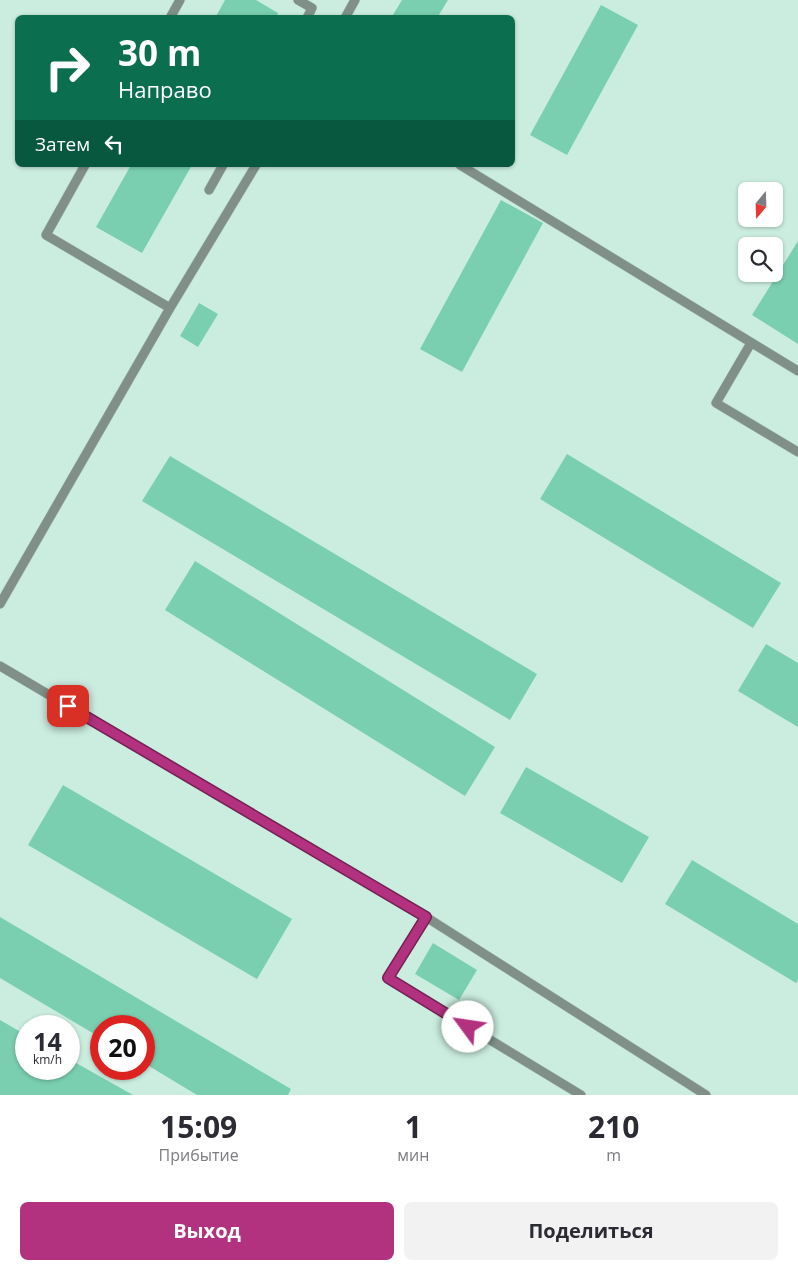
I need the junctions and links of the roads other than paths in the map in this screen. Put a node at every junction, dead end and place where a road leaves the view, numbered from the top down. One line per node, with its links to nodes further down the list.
1 (180, 0): 4 (lane)
2 (298, 0): 5 (lane)
3 (355, 0): 6 (lane)
4 (172, 15)
5 (308, 15)
6 (347, 15)
7 (85, 167): 12 (lane)
8 (222, 167): 11 (lane)
9 (255, 167): 12 (lane)
10 (463, 167): 13 (lane)
11 (209, 190)
12 (170, 308): 16 (lane)
13 (751, 343): 14 (lane); 15 (lane)
14 (798, 372)
15 (798, 452)
16 (0, 604)
17 (0, 666): 18 (lane)
18 (426, 917): 19 (lane); 20 (lane)
19 (580, 1095)
20 (706, 1095)

